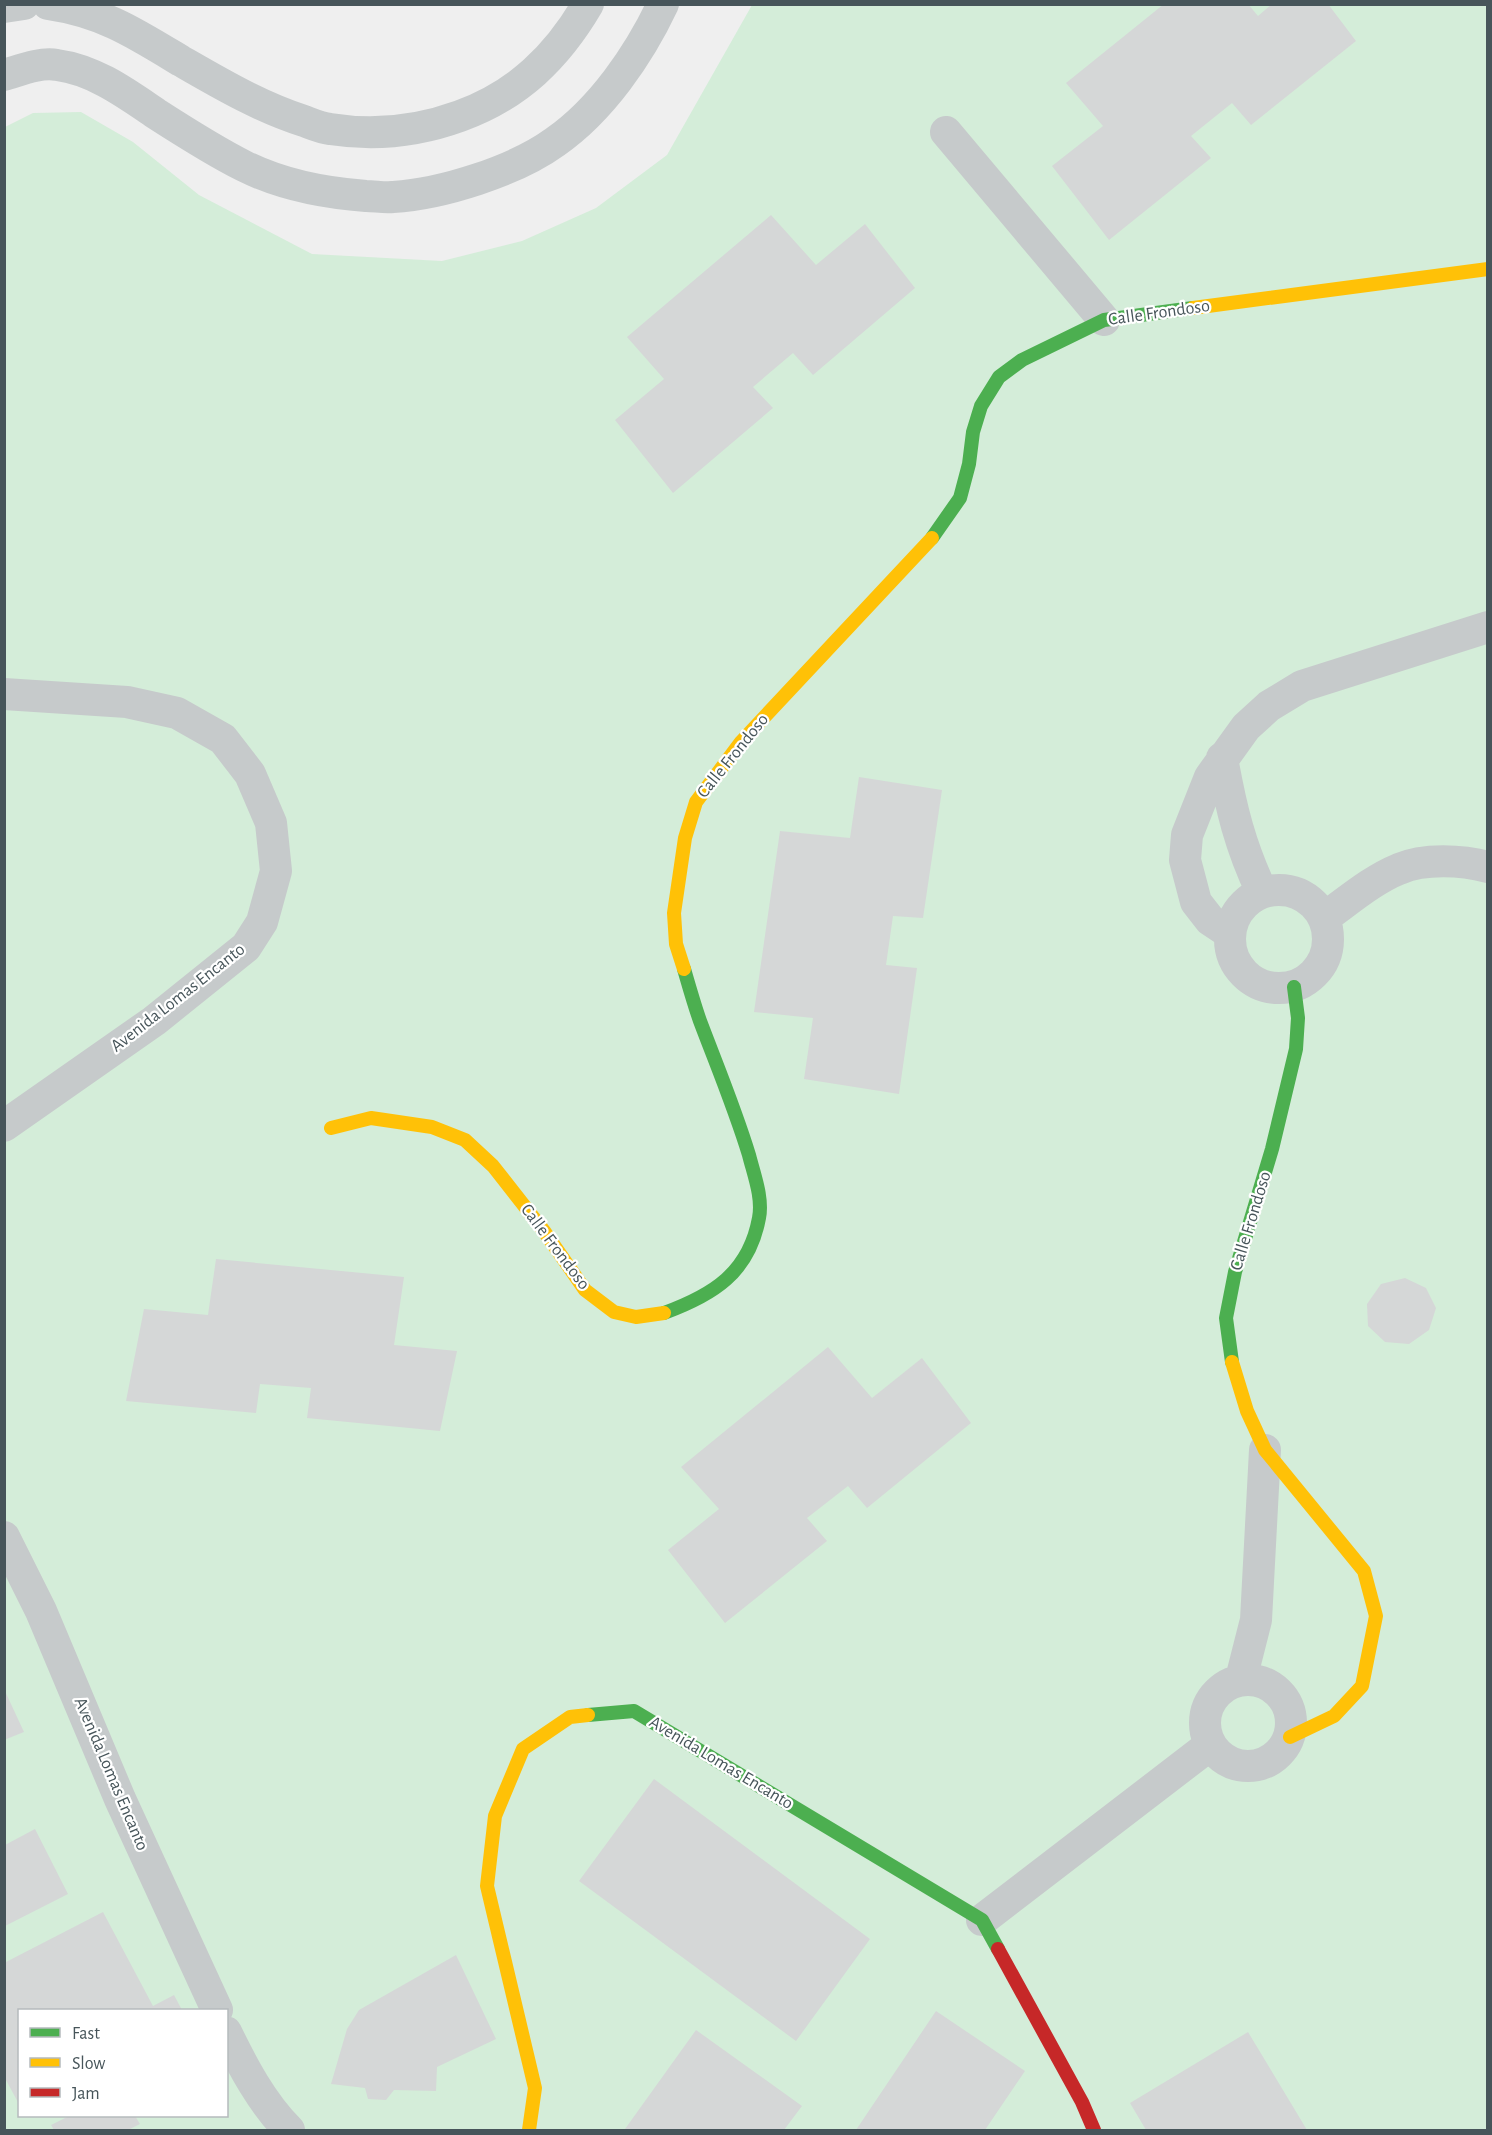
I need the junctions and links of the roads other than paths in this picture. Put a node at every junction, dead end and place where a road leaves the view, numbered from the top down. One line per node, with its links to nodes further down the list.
1 (24, 4): 5 (street)
2 (48, 4): 3 (street)
3 (588, 4)
4 (663, 4): 6 (street)
5 (4, 7)
6 (4, 75)
7 (946, 132): 9 (street)
8 (1488, 268): 9 (street, Calle Frondoso)
9 (1104, 320): 19 (street, Calle Frondoso)
10 (1488, 627): 12 (street)
11 (4, 694): 18 (street, Avenida Lomas Encanto)
12 (1222, 759): 14 (street); 16 (street)
13 (1488, 867): 15 (street)
14 (1262, 892): 15 (street); 16 (street)
15 (1324, 918): 17 (street)
16 (1228, 932): 17 (street)
17 (1294, 987): 20 (street, Calle Frondoso)
18 (4, 1126)
19 (331, 1128)
20 (1265, 1450): 22 (street, Calle Frondoso); 23 (street, Calle Frondoso)
21 (4, 1537): 26 (street, Avenida Lomas Encanto)
22 (1242, 1679): 23 (street); 24 (street)
23 (1290, 1737): 24 (street)
24 (1210, 1745): 25 (street)
25 (982, 1920): 29 (street, Avenida Lomas Encanto); 30 (street)
26 (217, 2009)
27 (228, 2036): 28 (street)
28 (289, 2130)
29 (529, 2130)
30 (1094, 2130)

